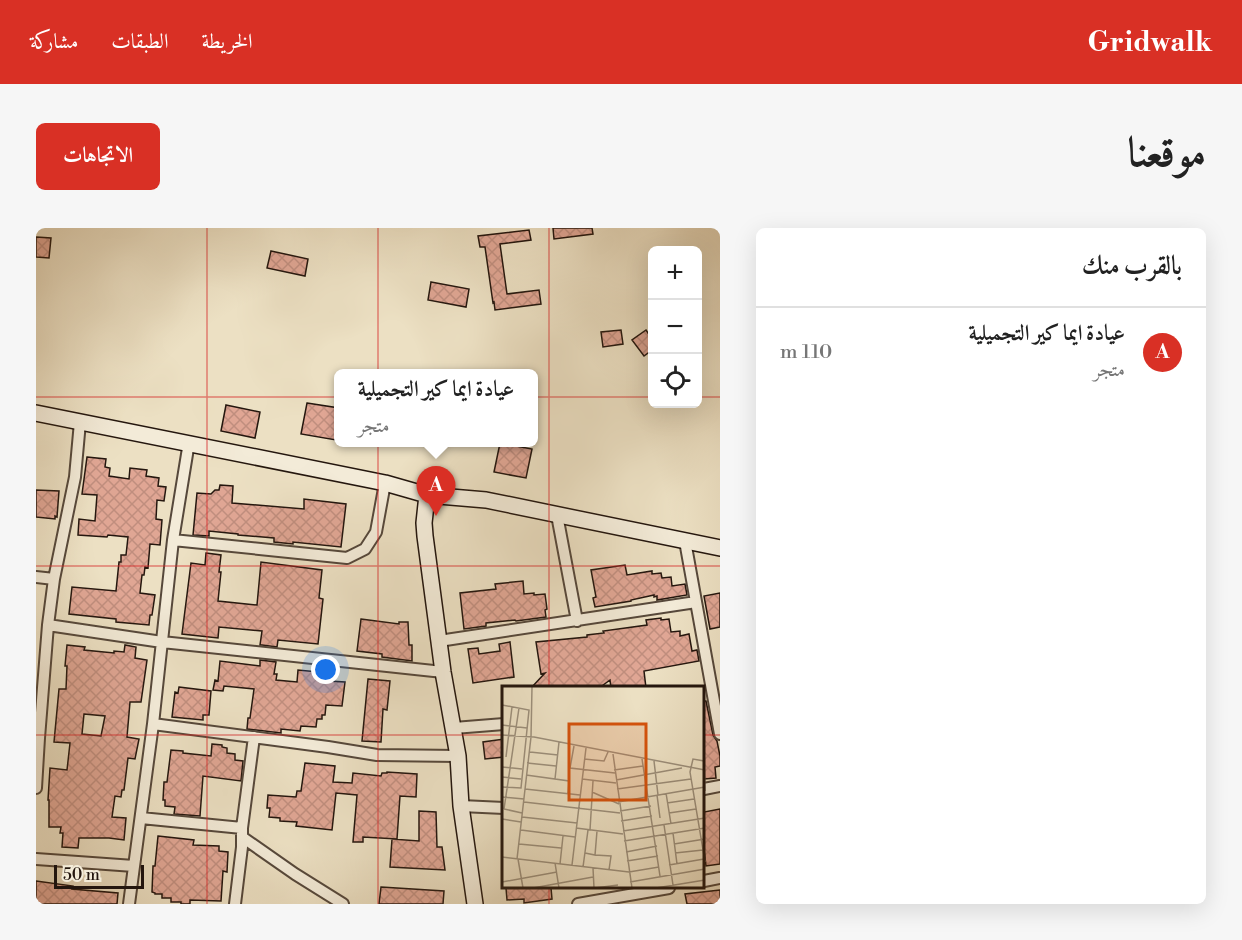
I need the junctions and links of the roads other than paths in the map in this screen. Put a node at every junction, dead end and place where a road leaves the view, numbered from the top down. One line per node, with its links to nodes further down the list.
1 (36, 413): 2 (street)
2 (80, 422): 3 (street); 11 (street)
3 (189, 442): 4 (street); 7 (street)
4 (385, 483): 5 (street); 7 (street)
5 (427, 495): 6 (street); 15 (street)
6 (557, 515): 8 (street); 13 (street)
7 (173, 540): 16 (street)
8 (686, 541): 9 (street); 12 (street)
9 (720, 548)
10 (36, 577): 11 (street)
11 (54, 579): 14 (street)
12 (696, 602): 13 (street); 18 (street)
13 (577, 621): 15 (street)
14 (48, 625): 16 (street); 24 (street)
15 (439, 641): 17 (street)
16 (162, 642): 17 (street); 19 (street)
17 (443, 672): 21 (street)
18 (712, 696): 22 (street)
19 (153, 724): 23 (street); 31 (street)
20 (502, 724): 21 (street)
21 (454, 728): 25 (street)
22 (720, 734)
23 (254, 737): 25 (street); 32 (street)
24 (38, 738): 27 (street)
25 (458, 756): 29 (street)
26 (720, 786): 28 (street)
27 (36, 788)
28 (705, 789)
29 (461, 806): 30 (street); 41 (street)
30 (502, 808)
31 (141, 818): 32 (street); 34 (street)
32 (242, 832): 39 (street); 40 (street)
33 (36, 859): 34 (street)
34 (134, 866): 38 (street)
35 (720, 878): 36 (street)
36 (705, 881)
37 (663, 889): 42 (street)
38 (129, 904)
39 (235, 904)
40 (343, 904)
41 (475, 904)
42 (578, 904)

